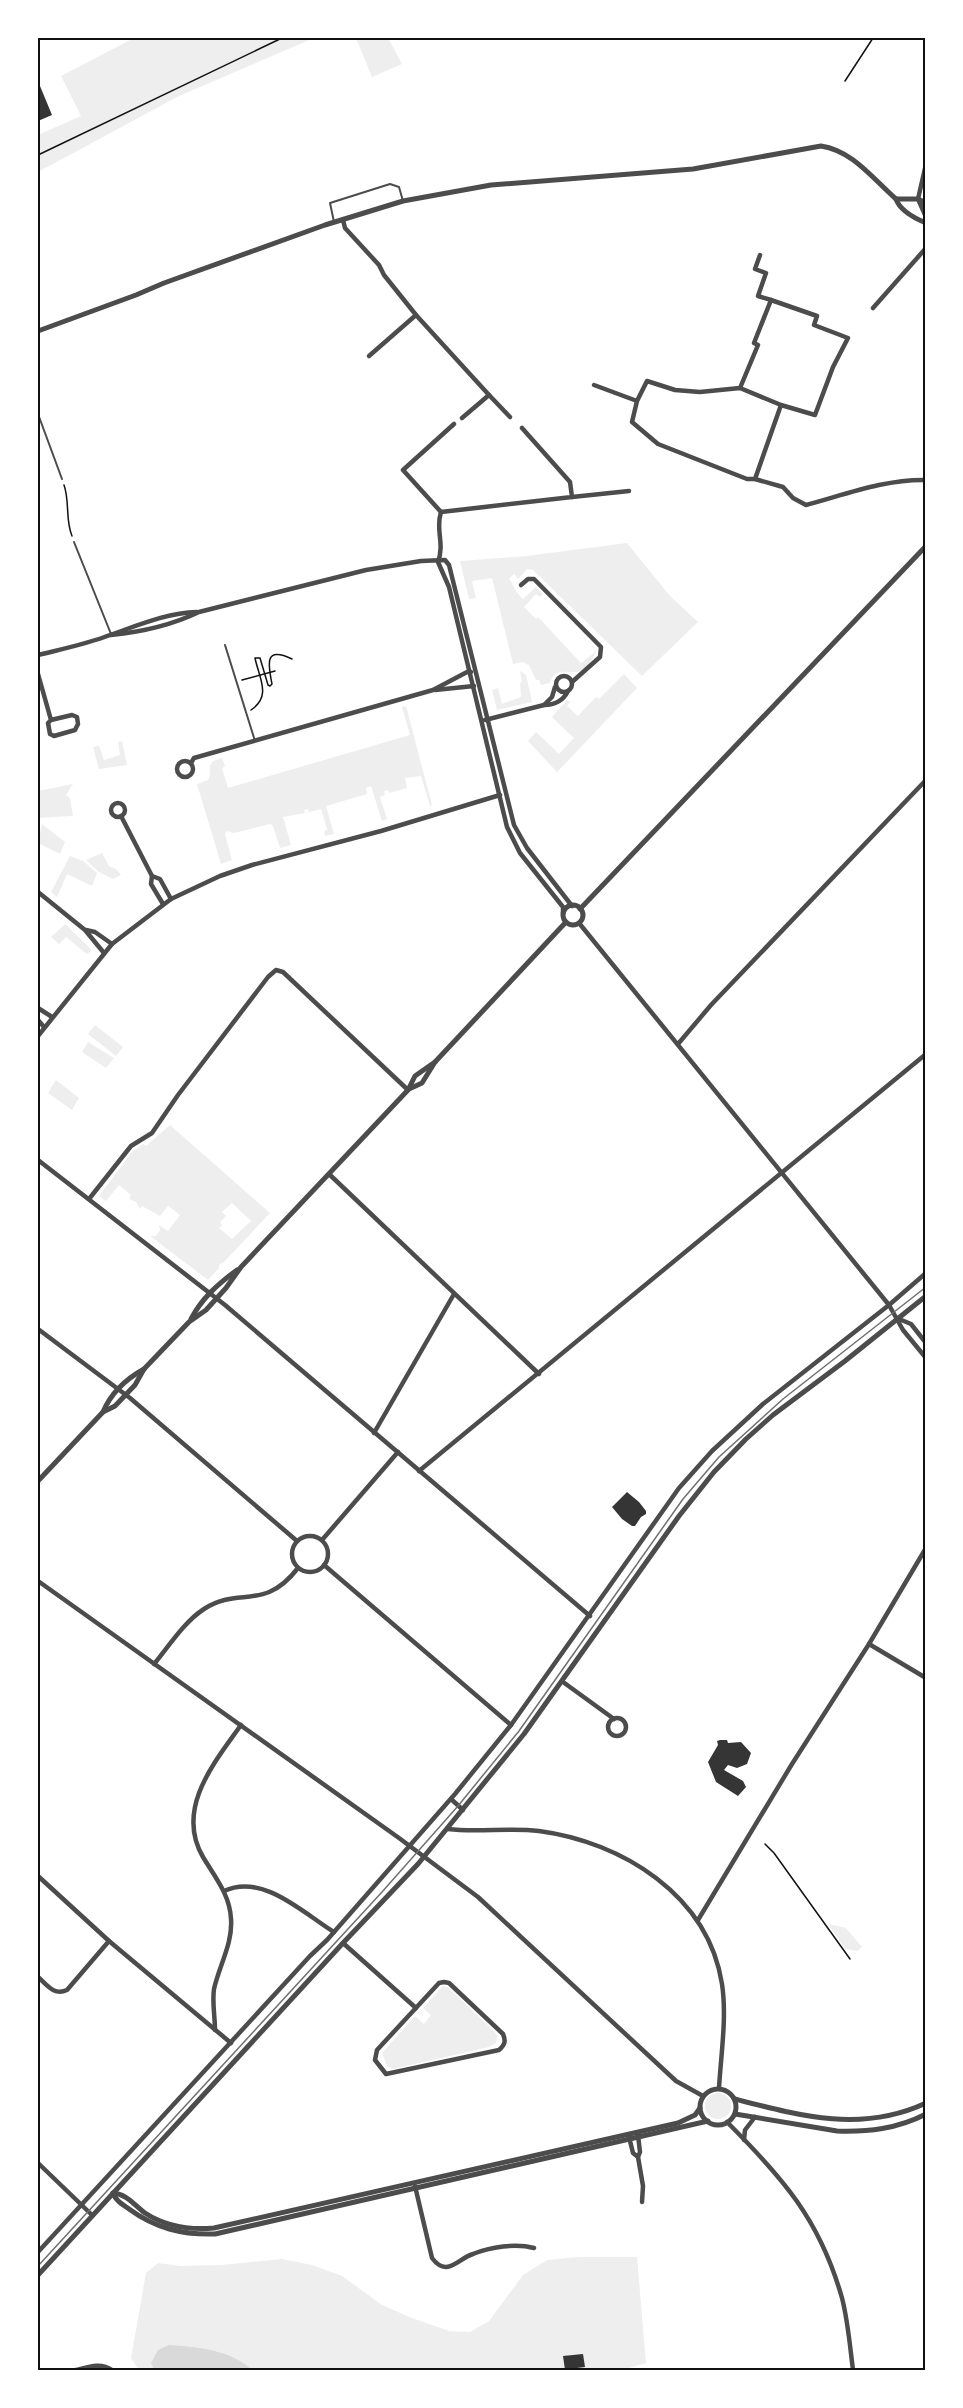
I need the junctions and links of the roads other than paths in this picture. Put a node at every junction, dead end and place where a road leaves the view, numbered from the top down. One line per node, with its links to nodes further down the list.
1 (926, 164): 3 (street)
2 (896, 199): 3 (street); 4 (street); 7 (street)
3 (918, 199): 5 (street); 6 (street)
4 (403, 201): 8 (street); 9 (lane)
5 (926, 203)
6 (925, 216): 7 (street)
7 (916, 218): 10 (street)
8 (343, 220): 9 (street); 15 (street)
9 (334, 223): 16 (street)
10 (926, 223)
11 (926, 248): 14 (street)
12 (760, 255): 13 (street)
13 (771, 300): 19 (street); 22 (street)
14 (873, 308)
15 (416, 315): 17 (street); 20 (street)
16 (38, 331)
17 (369, 356)
18 (594, 385): 21 (street)
19 (740, 388): 21 (street); 22 (street)
20 (489, 395): 24 (street); 25 (street)
21 (638, 401): 29 (street)
22 (781, 405): 29 (street)
23 (38, 414): 28 (lane)
24 (510, 417)
25 (462, 418)
26 (454, 424): 33 (street)
27 (522, 428): 32 (street)
28 (62, 479)
29 (755, 479): 30 (street)
30 (926, 480)
31 (629, 490): 32 (street)
32 (572, 496): 33 (street)
33 (441, 512): 36 (street)
34 (74, 542): 38 (lane)
35 (926, 546): 64 (street)
36 (439, 560): 38 (street); 41 (street); 43 (street)
37 (522, 585): 44 (street)
38 (111, 635): 40 (street)
39 (225, 645): 54 (lane)
40 (38, 655)
41 (469, 671): 43 (street); 47 (street); 48 (street)
42 (38, 674): 51 (street)
43 (476, 674): 45 (street)
44 (572, 682): 46 (street); 49 (street)
45 (478, 683): 47 (street); 52 (street)
46 (555, 686): 49 (street); 50 (street)
47 (473, 688): 48 (street); 53 (street)
48 (433, 690): 54 (street)
49 (568, 692): 50 (street)
50 (544, 705): 52 (street)
51 (51, 720): 51 (street)
52 (488, 720): 53 (street); 57 (street)
53 (481, 721): 57 (street)
54 (255, 741): 55 (street)
55 (191, 763)
56 (926, 780): 76 (street)
57 (503, 794): 61 (street); 63 (street); 65 (street)
58 (121, 816): 59 (street)
59 (152, 876): 61 (street); 62 (street)
60 (38, 892): 68 (street)
61 (171, 899): 62 (street)
62 (163, 904): 69 (street)
63 (572, 906): 64 (street); 65 (street)
64 (580, 909): 67 (street)
65 (563, 913): 66 (street)
66 (566, 922): 67 (street); 78 (street)
67 (579, 923): 76 (street)
68 (85, 930): 69 (street); 70 (street)
69 (112, 944): 70 (street)
70 (104, 953): 72 (street)
71 (38, 1008): 72 (street)
72 (52, 1017): 74 (street)
73 (38, 1020): 74 (street)
74 (44, 1027): 75 (street)
75 (38, 1036)
76 (678, 1044): 80 (street)
77 (926, 1054): 80 (street)
78 (408, 1090): 81 (street); 82 (street)
79 (38, 1160): 82 (street)
80 (781, 1173): 89 (street); 96 (street)
81 (329, 1174): 83 (street); 86 (street)
82 (89, 1198): 85 (street)
83 (241, 1267): 85 (street); 88 (street)
84 (926, 1273): 89 (street)
85 (209, 1293): 88 (street); 91 (street)
86 (454, 1294): 96 (street); 100 (street)
87 (926, 1296): 90 (street)
88 (217, 1299): 91 (street); 100 (street)
89 (889, 1305): 90 (street); 110 (street)
90 (899, 1319): 93 (street); 94 (street); 114 (street)
91 (189, 1322): 95 (street)
92 (38, 1329): 97 (street)
93 (926, 1343)
94 (926, 1358)
95 (144, 1369): 97 (street); 98 (street)
96 (539, 1374): 102 (street)
97 (118, 1389): 98 (street); 99 (street)
98 (125, 1395): 99 (street); 105 (street)
99 (103, 1412): 103 (street)
100 (374, 1432): 101 (street)
101 (398, 1452): 102 (street); 104 (street)
102 (419, 1471): 110 (street)
103 (38, 1481)
104 (322, 1540): 105 (street); 107 (street)
105 (297, 1541): 108 (street)
106 (926, 1548): 111 (street)
107 (324, 1565): 108 (street); 117 (street)
108 (298, 1568): 112 (street)
109 (38, 1581): 112 (street)
110 (590, 1616): 117 (street)
111 (869, 1644): 113 (street); 125 (street)
112 (154, 1664): 116 (street)
113 (926, 1678)
114 (563, 1682): 115 (street); 119 (street)
115 (614, 1719)
116 (241, 1725): 121 (street); 124 (street)
117 (511, 1725): 118 (street)
118 (451, 1799): 119 (street); 121 (street)
119 (463, 1810): 120 (street)
120 (448, 1829): 122 (street); 125 (street)
121 (409, 1846): 122 (street); 126 (street)
122 (424, 1857): 128 (street); 134 (street)
123 (38, 1876): 127 (street)
124 (224, 1891): 126 (street); 131 (street)
125 (698, 1920): 133 (street)
126 (334, 1932): 132 (street)
127 (109, 1941): 129 (street); 131 (street)
128 (343, 1943): 130 (street); 149 (street)
129 (38, 1977)
130 (416, 2008): 130 (street)
131 (215, 2030): 132 (street)
132 (231, 2043): 151 (street)
133 (719, 2088): 134 (street); 135 (street)
134 (703, 2096): 137 (street)
135 (735, 2099): 136 (street); 138 (street)
136 (926, 2103)
137 (700, 2108): 141 (street); 143 (street)
138 (735, 2114): 140 (street); 142 (street)
139 (926, 2114): 140 (street)
140 (755, 2117): 145 (street)
141 (708, 2121): 142 (street); 143 (street)
142 (727, 2122): 145 (street)
143 (638, 2135): 144 (street); 146 (street)
144 (628, 2137): 146 (street); 148 (street)
145 (744, 2140): 158 (street)
146 (638, 2157): 150 (street)
147 (38, 2163): 151 (street)
148 (415, 2186): 149 (street); 153 (street)
149 (113, 2193): 152 (street)
150 (642, 2202)
151 (81, 2205): 152 (street); 154 (street)
152 (92, 2215): 155 (street)
153 (534, 2248)
154 (38, 2253)
155 (38, 2275)
156 (76, 2370): 157 (street)
157 (112, 2370)
158 (853, 2370)

